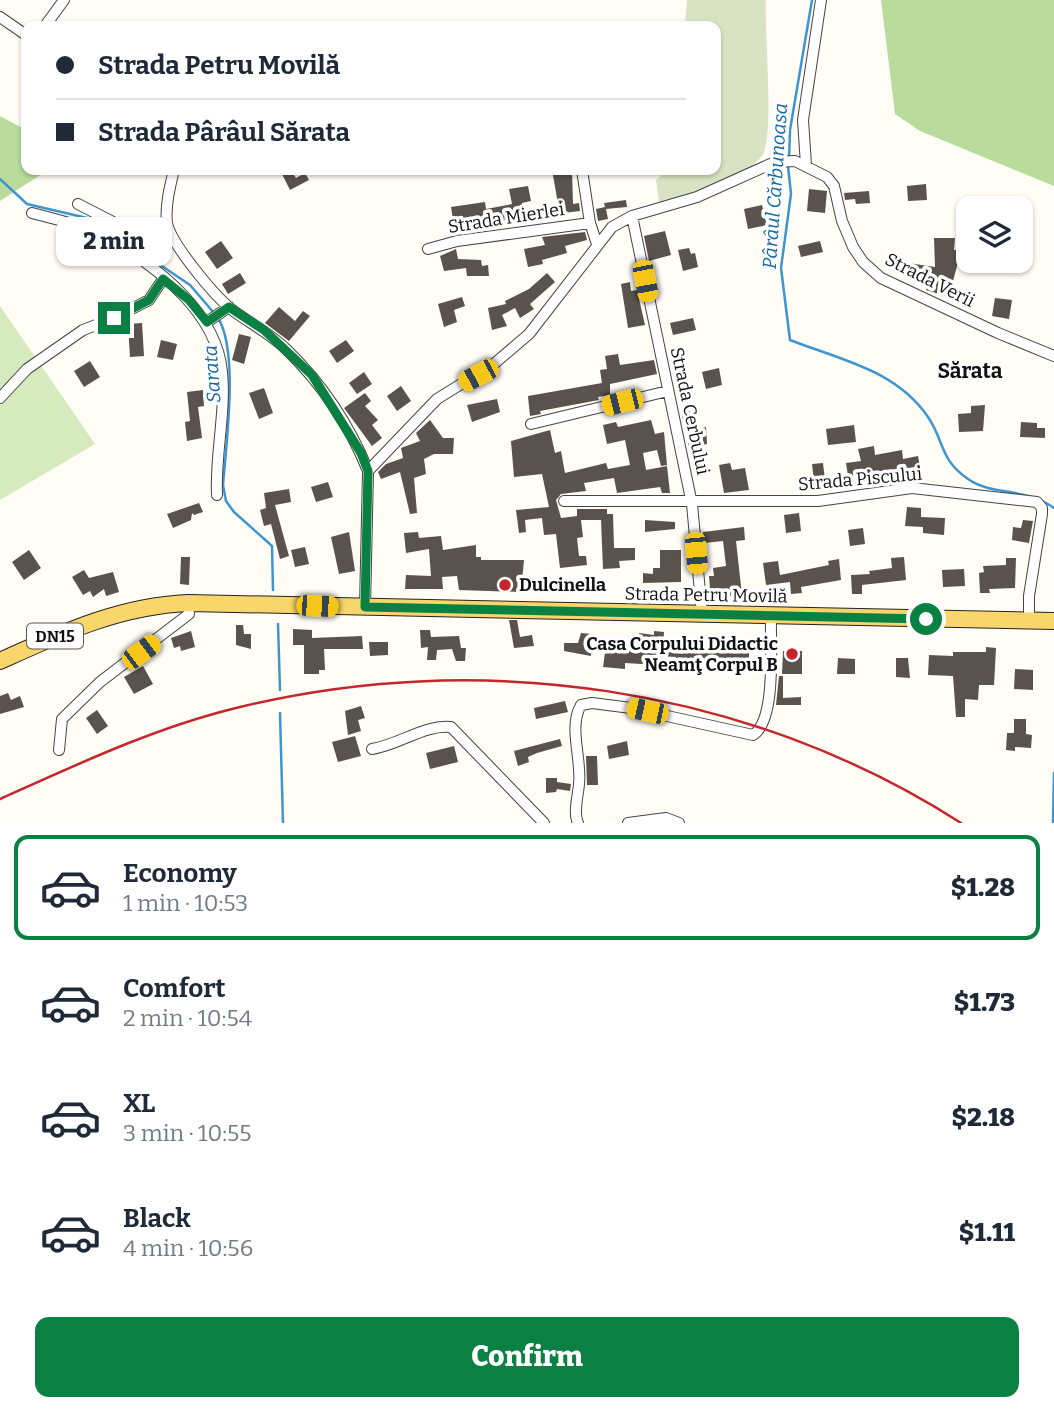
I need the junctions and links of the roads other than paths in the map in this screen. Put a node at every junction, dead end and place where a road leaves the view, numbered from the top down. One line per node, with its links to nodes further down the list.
1 (64, 0): 4 (street)
2 (821, 0): 6 (street)
3 (0, 17): 5 (street)
4 (49, 21)
5 (21, 32)
6 (795, 162): 11 (street); 19 (street, Strada Verii)
7 (173, 175): 17 (street)
8 (583, 175): 12 (street)
9 (78, 204): 13 (street)
10 (32, 213): 13 (street)
11 (632, 216): 14 (street); 20 (street, Strada Cerbului)
12 (590, 223): 14 (street); 15 (street, Strada Mierlei)
13 (114, 236): 16 (street)
14 (597, 244): 23 (street)
15 (428, 249)
16 (163, 279): 18 (street); 21 (street)
17 (229, 307): 18 (street); 23 (street)
18 (209, 320): 24 (street)
19 (1054, 356)
20 (668, 391): 22 (street); 26 (street, Strada Cerbului)
21 (0, 398)
22 (531, 424)
23 (368, 471): 28 (street)
24 (217, 495)
25 (564, 502): 26 (street, Strada Piscului)
26 (692, 504): 29 (street, Strada Cerbului); 31 (street, Strada Piscului)
27 (188, 603): 28 (main road, Strada Petru Movilă / DN15); 33 (main road, Strada Petru Movilă / DN15); 35 (street)
28 (365, 607): 29 (main road, Strada Petru Movilă / DN15)
29 (702, 614): 30 (main road, Strada Petru Movilă / DN15)
30 (771, 616): 31 (main road, Strada Petru Movilă / DN15); 37 (street)
31 (1029, 621): 32 (main road, Strada Petru Movilă / DN15)
32 (1054, 621)
33 (0, 661)
34 (372, 749): 36 (street)
35 (59, 750)
36 (544, 823)
37 (576, 823)
38 (628, 823): 39 (street)
39 (679, 823)

